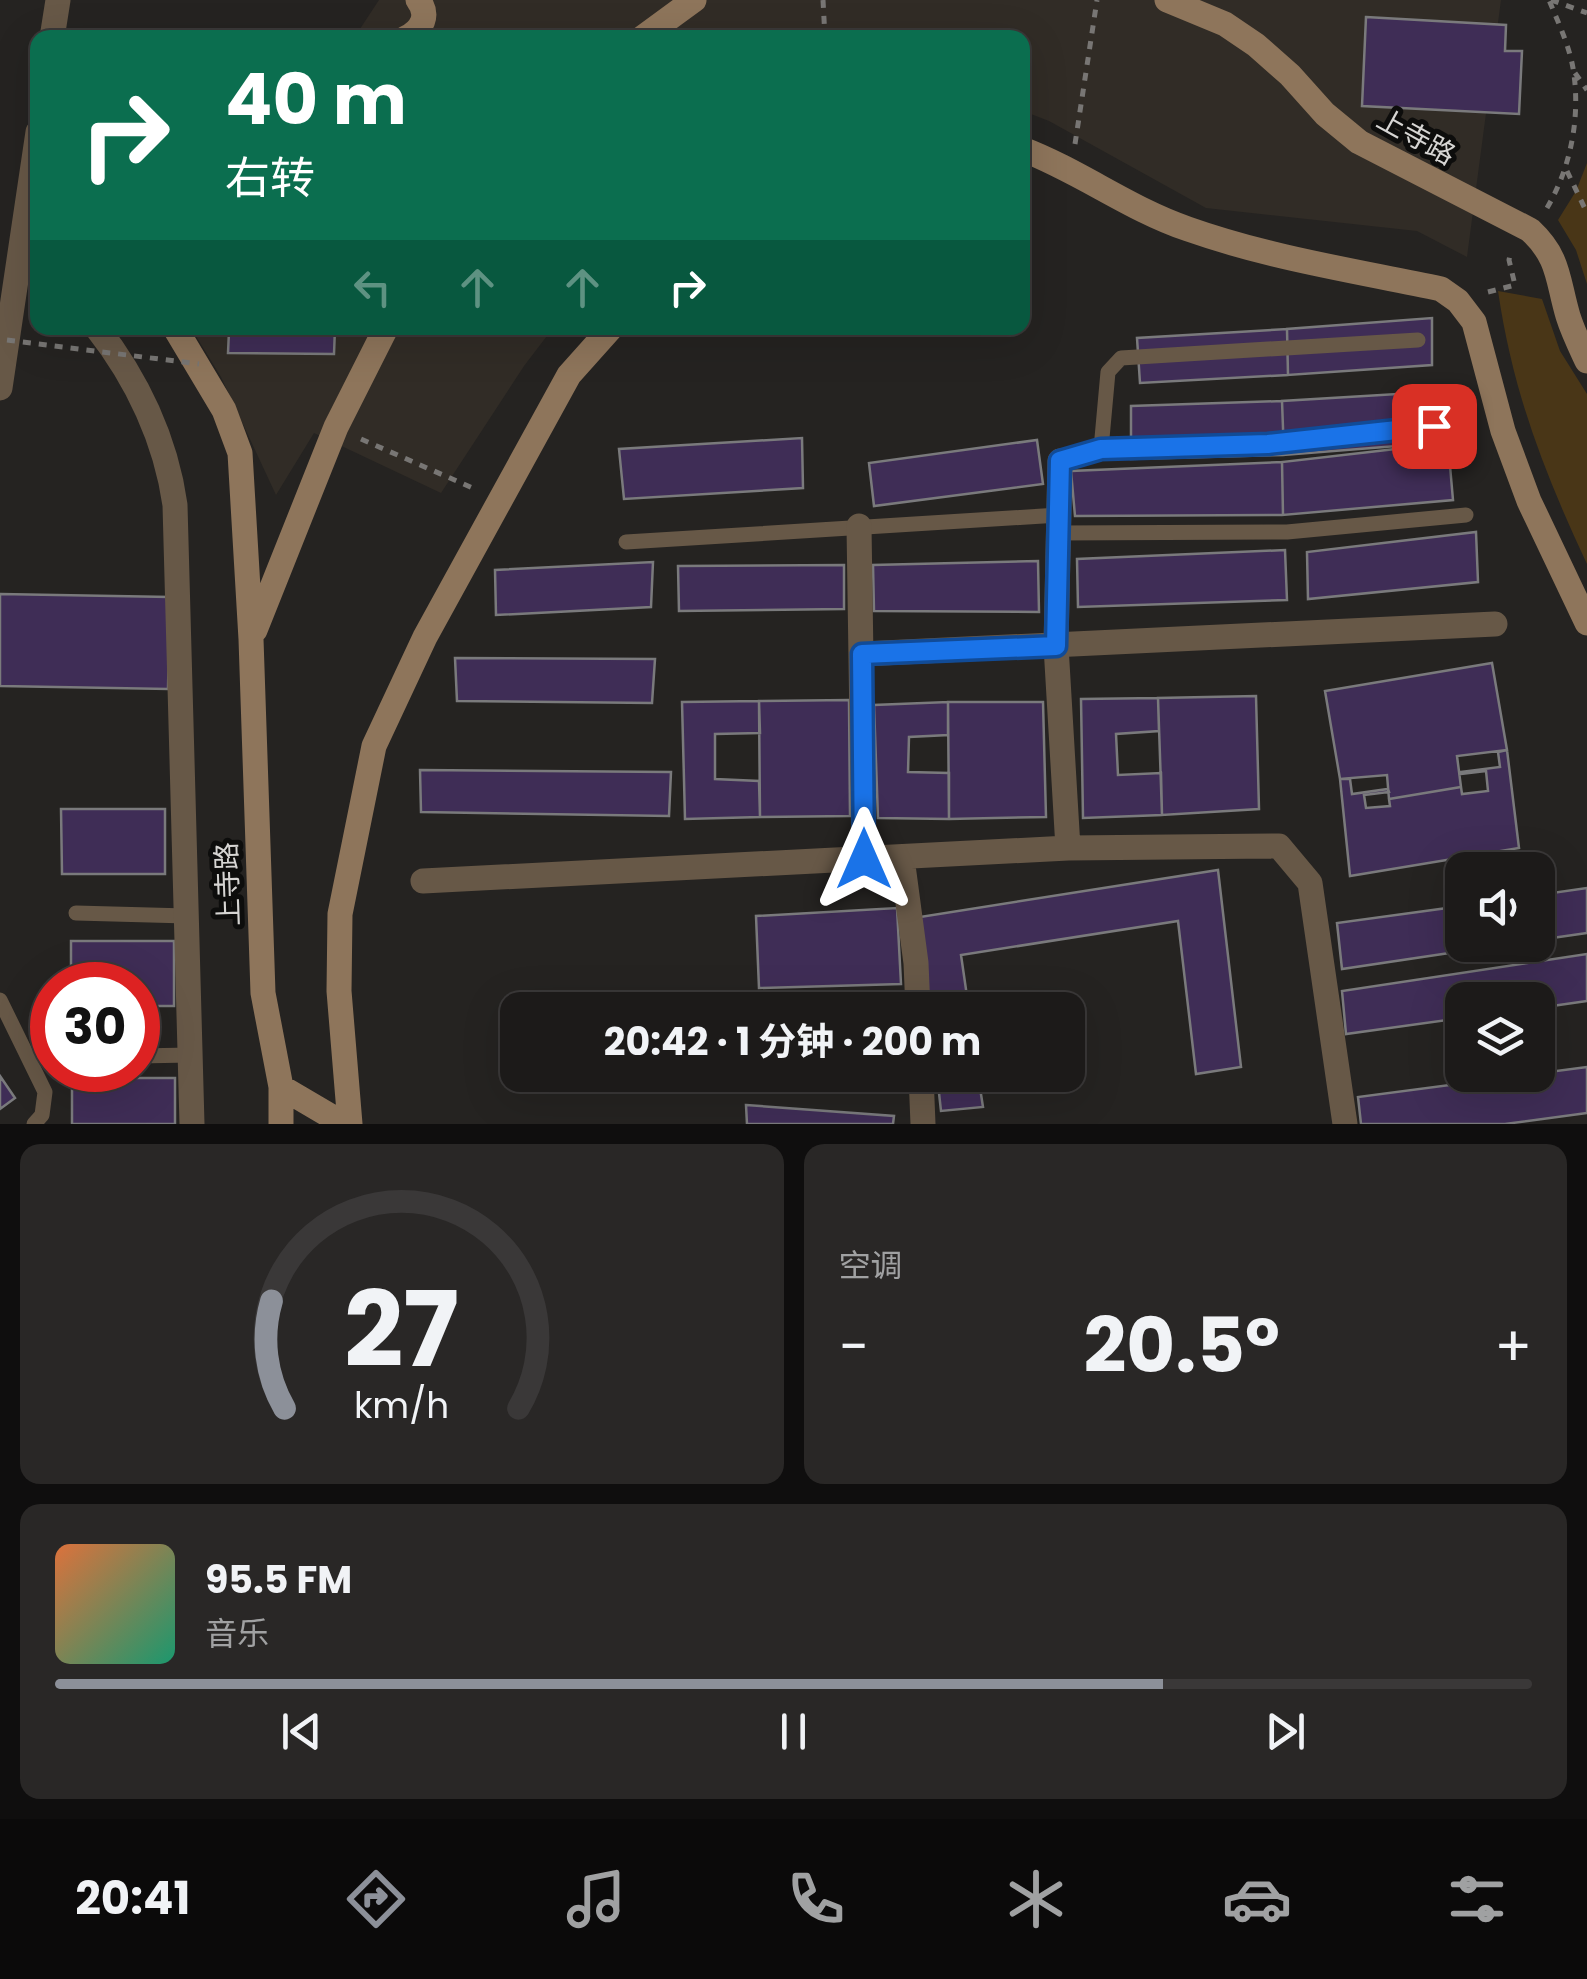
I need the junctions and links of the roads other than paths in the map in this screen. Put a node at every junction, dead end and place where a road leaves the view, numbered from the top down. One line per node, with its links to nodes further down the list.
1 (58, 0): 5 (street)
2 (418, 0): 6 (street)
3 (694, 0): 7 (street)
4 (1167, 0): 16 (street, 上寺路)
5 (53, 30)
6 (418, 30)
7 (650, 30)
8 (1030, 152): 25 (street)
9 (30, 235): 10 (street)
10 (26, 287): 17 (street)
11 (101, 335): 35 (street)
12 (180, 335): 27 (street, 上寺路)
13 (382, 335): 27 (street, 上寺路)
14 (605, 335): 45 (street)
15 (1418, 340): 19 (lane)
16 (1587, 361)
17 (0, 388)
18 (1434, 426): 19 (lane)
19 (1101, 449): 20 (lane)
20 (1060, 461): 22 (street)
21 (1466, 515): 22 (lane)
22 (1058, 524): 23 (lane); 28 (street)
23 (859, 526): 24 (lane); 29 (street)
24 (626, 542)
25 (1587, 623)
26 (1495, 624): 28 (street)
27 (252, 639): 40 (street, 上寺路)
28 (1056, 646): 29 (street); 30 (street)
29 (862, 654): 32 (street)
30 (1068, 848): 31 (street); 47 (street)
31 (902, 858): 32 (street); 36 (street)
32 (864, 859): 33 (street)
33 (422, 881)
34 (76, 913): 35 (lane)
35 (187, 916): 38 (street)
36 (917, 992)
37 (0, 1000): 42 (lane)
38 (190, 1055): 39 (lane); 43 (street)
39 (160, 1056)
40 (282, 1087): 44 (street, 上寺路); 45 (street)
41 (921, 1092): 46 (street)
42 (34, 1124)
43 (192, 1124)
44 (281, 1124)
45 (347, 1124)
46 (922, 1124)
47 (1345, 1124)

